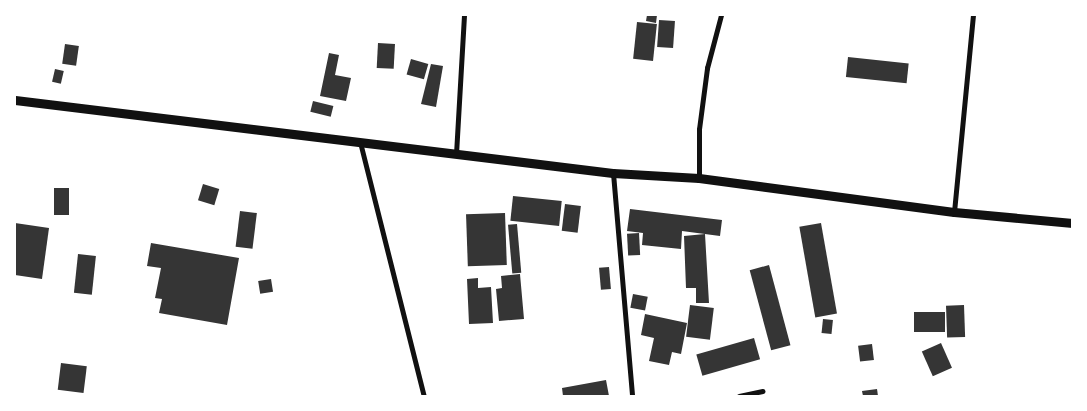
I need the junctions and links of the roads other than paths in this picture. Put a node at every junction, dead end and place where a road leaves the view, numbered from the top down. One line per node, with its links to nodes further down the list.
1 (464, 15): 6 (street)
2 (721, 15): 8 (street)
3 (974, 15): 9 (street)
4 (15, 100): 5 (street)
5 (360, 142): 6 (street); 12 (street)
6 (456, 154): 7 (street)
7 (613, 173): 8 (street); 13 (street)
8 (698, 178): 9 (street)
9 (954, 212): 10 (street)
10 (1072, 223)
11 (762, 391): 14 (street)
12 (424, 396)
13 (632, 396)
14 (739, 396)

